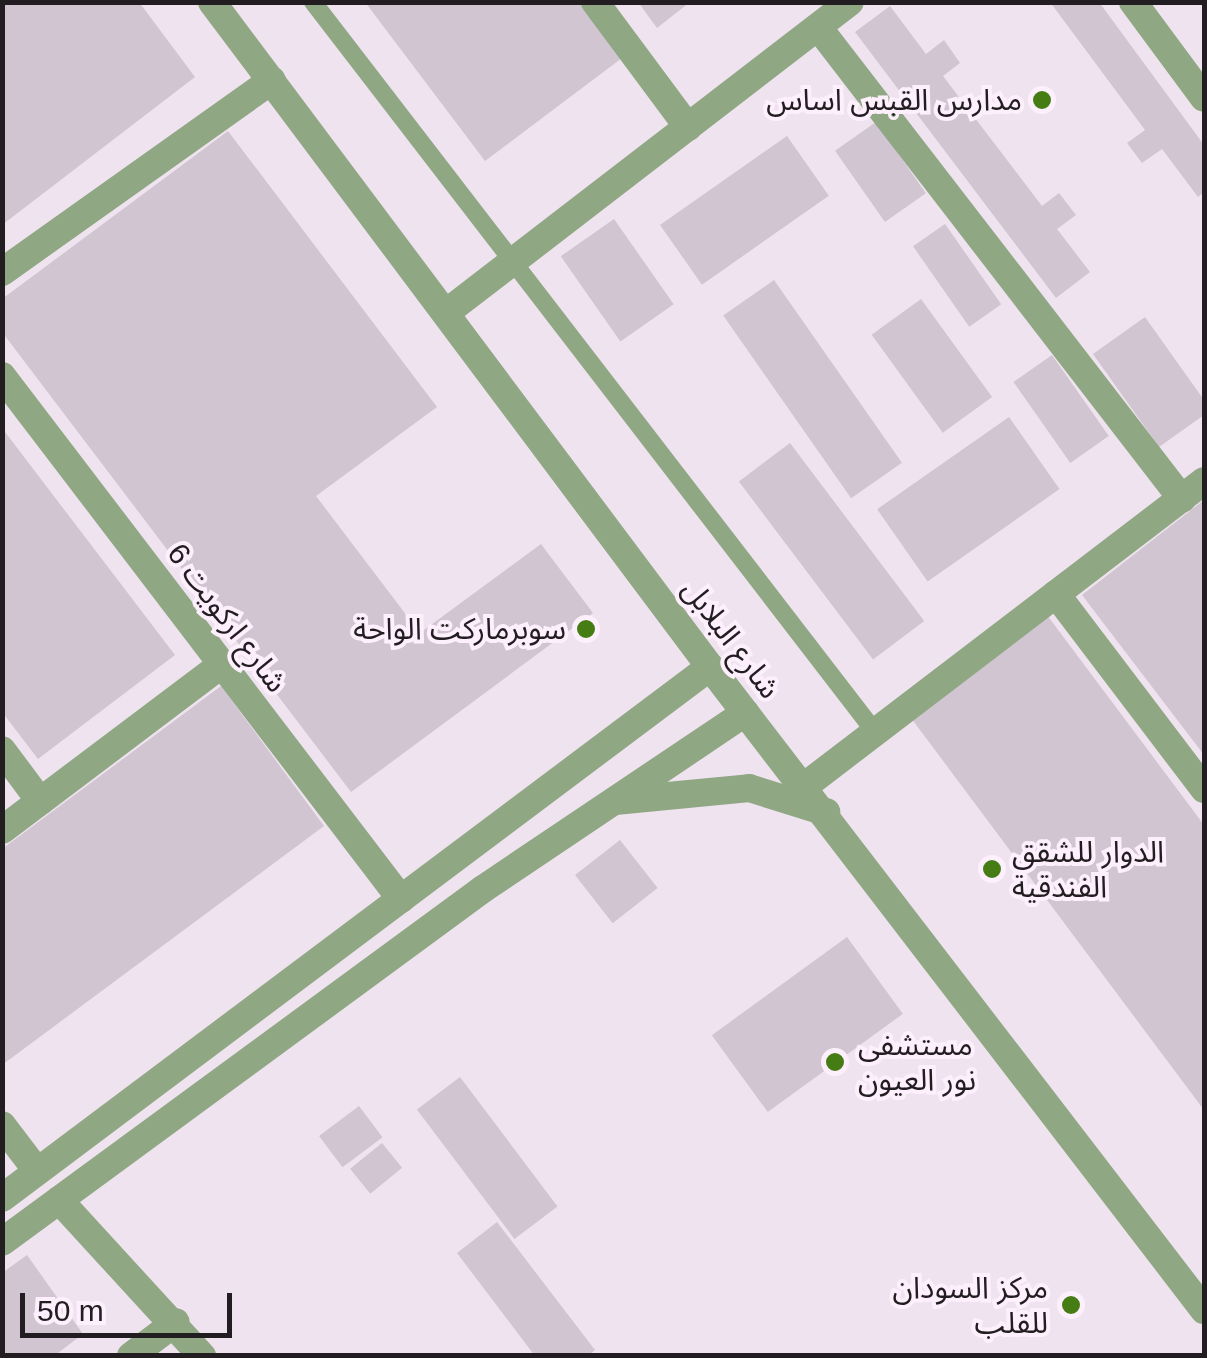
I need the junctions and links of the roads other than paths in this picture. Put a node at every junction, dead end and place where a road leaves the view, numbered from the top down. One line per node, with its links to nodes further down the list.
1 (212, 2): 7 (street, شارع البلابل)
2 (313, 2): 10 (lane)
3 (595, 2): 9 (street)
4 (850, 2): 6 (street)
5 (1134, 2): 8 (street)
6 (818, 27): 9 (street); 15 (street)
7 (272, 80): 11 (street); 12 (street, شارع البلابل)
8 (1204, 98)
9 (688, 127): 10 (street)
10 (512, 262): 12 (street); 20 (lane)
11 (2, 272)
12 (447, 312): 18 (street, شارع البلابل)
13 (2, 376): 17 (street, شارع اركويت 6)
14 (1204, 480): 15 (street)
15 (1182, 499): 16 (street)
16 (1056, 594): 20 (street); 23 (street)
17 (221, 665): 24 (street); 28 (street, شارع اركويت 6)
18 (710, 667): 19 (street, شارع البلابل); 28 (street)
19 (745, 713): 22 (street, شارع البلابل); 25 (street)
20 (875, 732): 22 (street)
21 (2, 750): 24 (street)
22 (806, 784): 26 (street, شارع البلابل)
23 (1204, 789)
24 (40, 801): 27 (street)
25 (609, 802): 26 (street); 32 (street)
26 (826, 812): 34 (street, شارع البلابل)
27 (2, 830)
28 (401, 899): 30 (street)
29 (2, 1125): 30 (street)
30 (37, 1171): 31 (street)
31 (2, 1198)
32 (59, 1200): 33 (street); 35 (street)
33 (2, 1242)
34 (1204, 1310)
35 (176, 1322): 36 (street); 37 (street)
36 (131, 1356)
37 (202, 1356)

